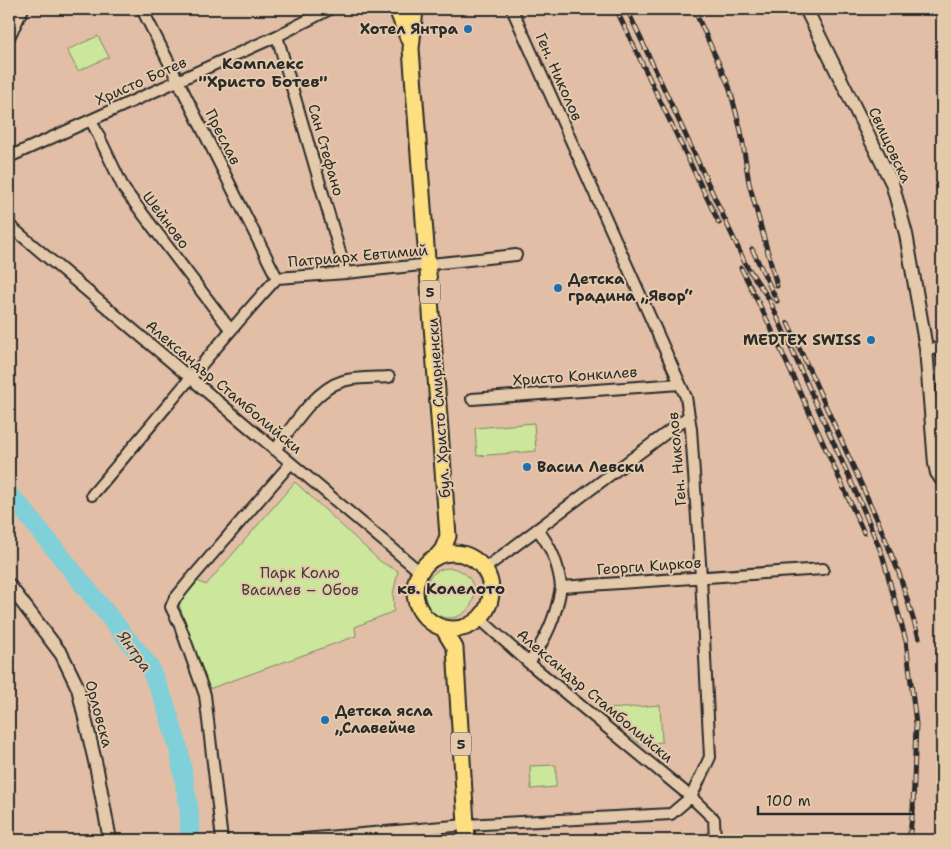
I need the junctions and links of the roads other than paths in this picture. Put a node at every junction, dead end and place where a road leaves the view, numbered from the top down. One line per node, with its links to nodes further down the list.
1 (23, 9): 11 (street)
2 (142, 9): 13 (street, Преслав)
3 (330, 9): 10 (street, Христо Ботев)
4 (397, 9): 12 (main road, бул. Христо Смирненски / 5)
5 (415, 9): 12 (main road, бул. Христо Смирненски / 5)
6 (512, 9): 26 (street, Ген. Николов)
7 (806, 9): 22 (street, Свищовска)
8 (940, 9): 9 (street)
9 (942, 12)
10 (277, 36): 13 (street, Христо Ботев); 19 (street, Сан Стефано)
11 (9, 37)
12 (412, 49): 18 (main road, бул. Христо Смирненски / 5)
13 (178, 81): 14 (street, Христо Ботев); 20 (street, Преслав)
14 (91, 120): 15 (street, Христо Ботев); 21 (street, Шейново)
15 (12, 157)
16 (9, 225): 25 (street, Александър Стамболийски)
17 (516, 255): 18 (street, Патриарх Евтимий)
18 (428, 266): 19 (street, Патриарх Евтимий); 34 (main road, бул. Христо Смирненски / 5)
19 (346, 274): 20 (street, Патриарх Евтимий)
20 (277, 278): 21 (street, Патриарх Евтимий)
21 (230, 329): 25 (street, Патриарх Евтимий)
22 (926, 348): 23 (street); 31 (street, Свищовска)
23 (942, 353)
24 (390, 377): 29 (street)
25 (190, 378): 29 (street, Александър Стамболийски); 32 (street, Патриарх Евтимий)
26 (680, 384): 27 (street, Христо Конкилев); 28 (street, Ген. Николов)
27 (472, 399)
28 (689, 416): 33 (street); 40 (street, Ген. Николов)
29 (275, 450): 30 (street, Александър Стамболийски)
30 (291, 463): 39 (street, Александър Стамболийски); 50 (street)
31 (942, 480)
32 (92, 495)
33 (537, 529): 37 (street); 42 (street)
34 (448, 536): 35 (main road); 36 (main road)
35 (438, 555): 36 (main road); 39 (main road)
36 (471, 557): 37 (main road)
37 (484, 568): 43 (main road)
38 (823, 569): 40 (street, Георги Кирков)
39 (419, 571): 44 (main road, 5)
40 (701, 577): 42 (street, Георги Кирков); 47 (street, Ген. Николов)
41 (9, 585): 49 (street, Орловска)
42 (561, 587): 46 (street)
43 (477, 620): 44 (main road); 45 (main road); 46 (street, Александър Стамболийски)
44 (443, 628): 45 (main road, 5)
45 (455, 648): 48 (main road, 5)
46 (529, 663): 47 (street, Александър Стамболийски)
47 (691, 797): 48 (street); 52 (street)
48 (467, 833): 51 (street)
49 (110, 840)
50 (222, 840)
51 (292, 840)
52 (715, 840)

